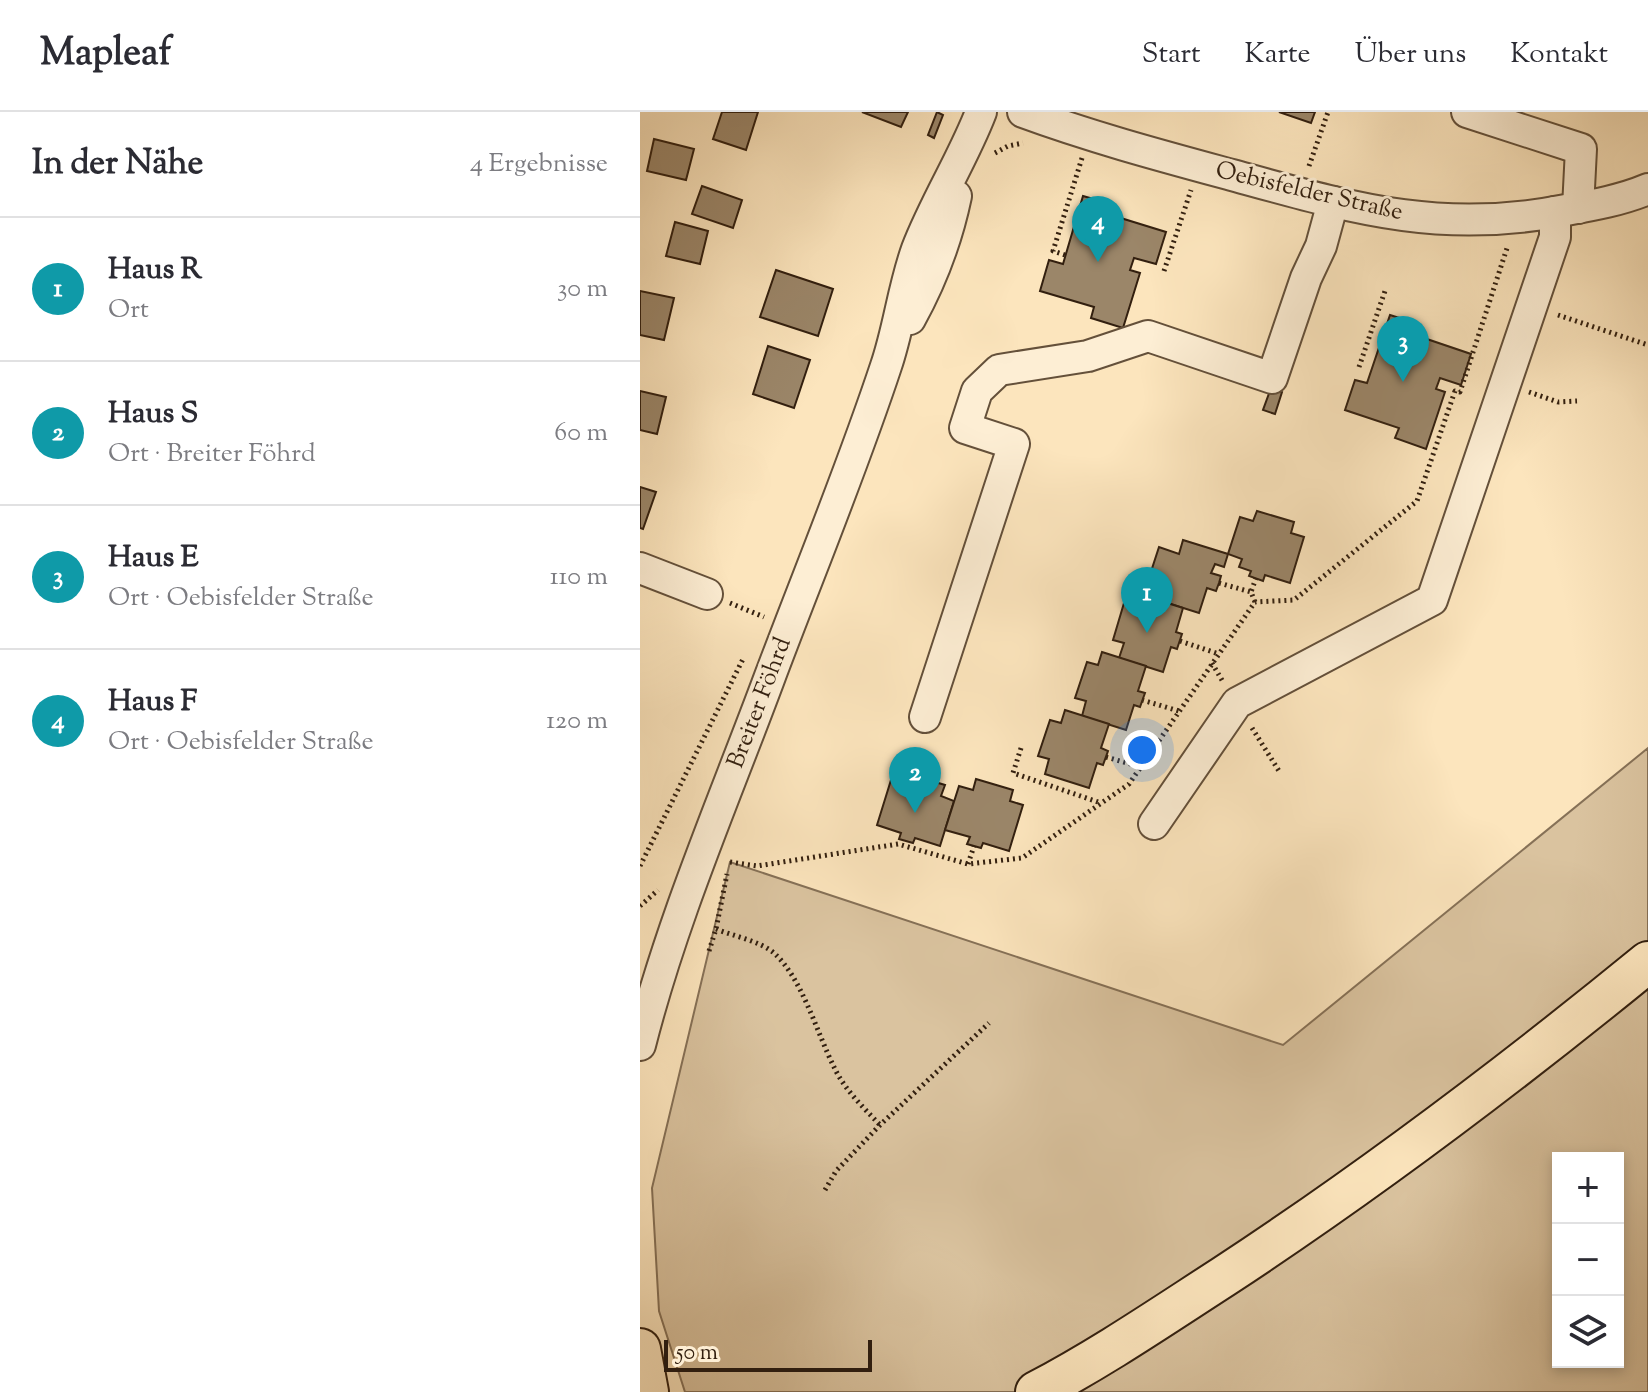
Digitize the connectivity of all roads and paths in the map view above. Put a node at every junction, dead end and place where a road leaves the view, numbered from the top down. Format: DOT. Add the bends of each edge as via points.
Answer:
graph roads {
  1 [pos="981,112"];
  2 [pos="1023,112"];
  3 [pos="1328,112"];
  4 [pos="1467,112"];
  5 [pos="1028,144"];
  6 [pos="978,157"];
  7 [pos="1094,161"];
  8 [pos="1307,171"];
  9 [pos="1178,184"];
  10 [pos="1192,187"];
  11 [pos="1205,189"];
  12 [pos="1648,189"];
  13 [pos="1333,202"];
  14 [pos="1563,219"];
  15 [pos="1509,242"];
  16 [pos="1496,243"];
  17 [pos="1065,255"];
  18 [pos="1164,271"];
  19 [pos="1386,288"];
  20 [pos="1531,306"];
  21 [pos="1648,345"];
  22 [pos="1359,367"];
  23 [pos="1577,401"];
  24 [pos="1558,402"];
  25 [pos="640,568"];
  26 [pos="1256,578"];
  27 [pos="1219,583"];
  28 [pos="1251,592"];
  29 [pos="707,594"];
  30 [pos="1255,602"];
  31 [pos="1180,641"];
  32 [pos="1219,654"];
  33 [pos="1142,700"];
  34 [pos="1179,711"];
  35 [pos="925,717"];
  36 [pos="1021,748"];
  37 [pos="1106,757"];
  38 [pos="1141,767"];
  39 [pos="1102,803"];
  40 [pos="1154,824"];
  41 [pos="974,846"];
  42 [pos="735,848"];
  43 [pos="730,862"];
  44 [pos="968,864"];
  45 [pos="716,929"];
  46 [pos="709,951"];
  47 [pos="1648,962"];
  48 [pos="647,991"];
  49 [pos="989,1023"];
  50 [pos="640,1045"];
  51 [pos="880,1125"];
  52 [pos="825,1190"];
  53 [pos="640,1349"];
  54 [pos="648,1392"];
  55 [pos="1036,1392"];
  1 -- 6 [label="street, Breiter Föhrd"];
  2 -- 13 [label="street, Oebisfelder Straße"];
  3 -- 8 [label="path"];
  4 -- 14 [label="street" via="1581,149"];
  5 -- 6 [label="path"];
  6 -- 48 [label="street, Breiter Föhrd" via="921,299 887,364"];
  7 -- 17 [label="path" via="1082,157 1053,251"];
  9 -- 10 [label="path"];
  10 -- 11 [label="path"];
  10 -- 18 [label="path"];
  12 -- 14 [label="street, Oebisfelder Straße"];
  13 -- 14 [label="street, Oebisfelder Straße" via="1462,222"];
  13 -- 35 [label="street" via="1272,378 1148,336 1088,356 999,370 977,391 965,428 1014,444"];
  14 -- 15 [label="path"];
  14 -- 20 [label="street"];
  15 -- 16 [label="path"];
  15 -- 30 [label="path" via="1460,392 1455,391 1417,501 1294,600"];
  19 -- 22 [label="path"];
  20 -- 21 [label="path"];
  20 -- 40 [label="street" via="1432,600 1237,703"];
  23 -- 24 [label="path"];
  25 -- 29 [label="street"];
  26 -- 28 [label="path"];
  27 -- 28 [label="path"];
  28 -- 30 [label="path"];
  30 -- 32 [label="path"];
  31 -- 32 [label="path"];
  32 -- 34 [label="path"];
  33 -- 34 [label="path"];
  34 -- 38 [label="path"];
  36 -- 39 [label="path" via="1013,773"];
  37 -- 38 [label="path"];
  38 -- 39 [label="path" via="1129,784"];
  39 -- 44 [label="path" via="1022,858"];
  41 -- 44 [label="path"];
  42 -- 43 [label="path"];
  43 -- 44 [label="path" via="757,866 905,843"];
  43 -- 45 [label="path"];
  45 -- 46 [label="path"];
  45 -- 51 [label="path" via="772,951 786,967 835,1070"];
  47 -- 55 [label="main road" via="1449,1121 1276,1242 1088,1365"];
  48 -- 50 [label="street, Breiter Föhrd"];
  49 -- 51 [label="path"];
  51 -- 52 [label="path"];
  53 -- 54 [label="main road"];
}
